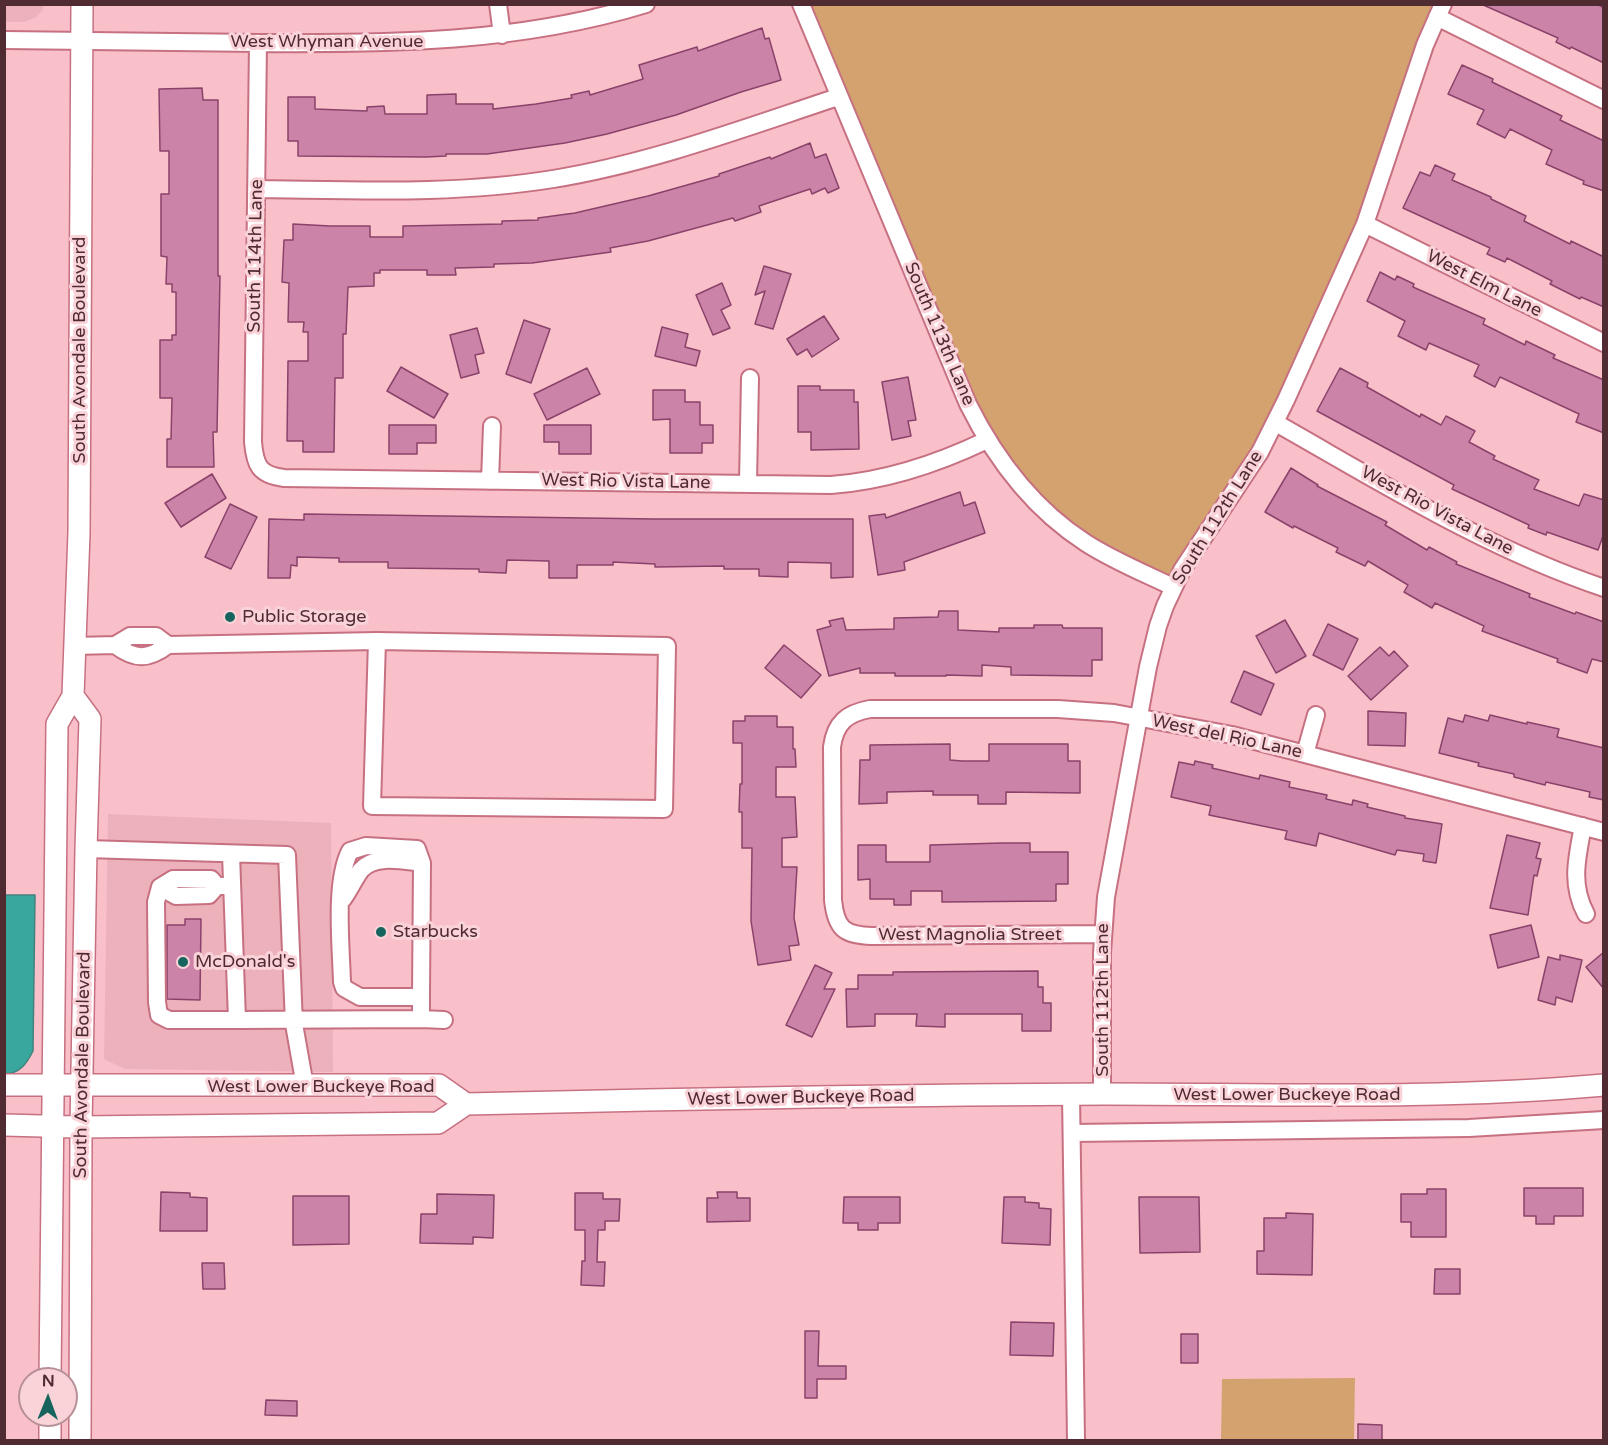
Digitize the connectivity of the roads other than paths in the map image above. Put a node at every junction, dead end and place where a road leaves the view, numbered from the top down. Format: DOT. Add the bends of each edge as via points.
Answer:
graph roads {
  1 [pos="82,4"];
  2 [pos="498,4"];
  3 [pos="646,4"];
  4 [pos="801,4"];
  5 [pos="1440,11"];
  6 [pos="502,35"];
  7 [pos="4,40"];
  8 [pos="82,41"];
  9 [pos="258,43"];
  10 [pos="838,97"];
  11 [pos="1604,100"];
  12 [pos="257,189"];
  13 [pos="1365,224"];
  14 [pos="1604,344"];
  15 [pos="750,378"];
  16 [pos="1276,423"];
  17 [pos="492,426"];
  18 [pos="987,440"];
  19 [pos="260,469"];
  20 [pos="490,481"];
  21 [pos="748,483"];
  22 [pos="1173,587"];
  23 [pos="1604,588"];
  24 [pos="377,641"];
  25 [pos="75,646"];
  26 [pos="73,696"];
  27 [pos="1316,715"];
  28 [pos="1139,718"];
  29 [pos="1305,754"];
  30 [pos="1583,826"];
  31 [pos="1604,831"];
  32 [pos="86,849"];
  33 [pos="231,854"];
  34 [pos="224,886"];
  35 [pos="1586,914"];
  36 [pos="840,927"];
  37 [pos="1102,934"];
  38 [pos="422,997"];
  39 [pos="421,1019"];
  40 [pos="237,1020"];
  41 [pos="294,1020"];
  42 [pos="444,1020"];
  43 [pos="1604,1084"];
  44 [pos="4,1086"];
  45 [pos="82,1086"];
  46 [pos="305,1086"];
  47 [pos="54,1087"];
  48 [pos="1102,1094"];
  49 [pos="1071,1095"];
  50 [pos="466,1104"];
  51 [pos="1604,1120"];
  52 [pos="4,1125"];
  53 [pos="53,1126"];
  54 [pos="81,1126"];
  55 [pos="1072,1133"];
  56 [pos="50,1367"];
  57 [pos="81,1440"];
  58 [pos="1076,1440"];
  1 -- 8 [label="main road, South Avondale Boulevard"];
  2 -- 6 [label="street"];
  3 -- 6 [label="street, West Whyman Avenue"];
  4 -- 10 [label="street, South 113th Lane"];
  5 -- 11 [label="street"];
  5 -- 13 [label="street, South 112th Lane"];
  6 -- 9 [label="street, West Whyman Avenue" via="394,43"];
  7 -- 8 [label="street, West Whyman Avenue"];
  8 -- 9 [label="street, West Whyman Avenue"];
  8 -- 25 [label="main road, South Avondale Boulevard"];
  9 -- 12 [label="street, South 114th Lane"];
  10 -- 12 [label="street" via="657,157 551,180 447,190"];
  10 -- 18 [label="street, South 113th Lane" via="968,404"];
  12 -- 19 [label="street, South 114th Lane" via="253,442"];
  13 -- 14 [label="street, West Elm Lane"];
  13 -- 16 [label="street, South 112th Lane"];
  15 -- 21 [label="street"];
  16 -- 22 [label="street, South 112th Lane"];
  16 -- 23 [label="street, West Rio Vista Lane" via="1466,529"];
  17 -- 20 [label="street"];
  18 -- 21 [label="street, West Rio Vista Lane" via="930,465 869,481"];
  18 -- 22 [label="street, South 113th Lane" via="1021,486 1060,525 1097,549"];
  19 -- 20 [label="street, West Rio Vista Lane" via="284,478"];
  20 -- 21 [label="street, West Rio Vista Lane"];
  22 -- 28 [label="street, South 112th Lane" via="1153,646"];
  24 -- 24 [label="street" via="372,806 664,809 667,646"];
  24 -- 25 [label="street" via="168,645 155,655 129,655 115,645"];
  25 -- 26 [label="main road, South Avondale Boulevard"];
  26 -- 32 [label="main road, South Avondale Boulevard" via="90,718"];
  26 -- 47 [label="main road, South Avondale Boulevard" via="57,724"];
  27 -- 29 [label="street"];
  28 -- 29 [label="street, West del Rio Lane" via="1232,735"];
  28 -- 36 [label="street, West del Rio Lane" via="1076,710 894,709 861,711 843,719 832,747 833,900"];
  28 -- 37 [label="street, South 112th Lane" via="1109,875"];
  29 -- 30 [label="street, West del Rio Lane"];
  30 -- 31 [label="street, West del Rio Lane"];
  30 -- 35 [label="street" via="1575,877"];
  32 -- 33 [label="street"];
  32 -- 45 [label="main road, South Avondale Boulevard"];
  33 -- 34 [label="street"];
  33 -- 41 [label="street" via="287,855"];
  34 -- 40 [label="street"];
  34 -- 40 [label="street" via="211,879 173,879 160,887 156,902 157,1002 159,1015 169,1020"];
  36 -- 37 [label="street, West Magnolia Street" via="849,933 872,936"];
  37 -- 48 [label="street, South 112th Lane"];
  38 -- 38 [label="street" via="422,863 417,849 366,846 350,851 341,903 344,988 360,997"];
  38 -- 39 [label="street"];
  39 -- 41 [label="street"];
  39 -- 42 [label="street"];
  40 -- 41 [label="street"];
  41 -- 46 [label="street"];
  43 -- 48 [label="main road, West Lower Buckeye Road" via="1435,1095"];
  44 -- 47 [label="main road, West Lower Buckeye Road"];
  45 -- 46 [label="main road, West Lower Buckeye Road"];
  45 -- 47 [label="main road, West Lower Buckeye Road"];
  45 -- 54 [label="main road, South Avondale Boulevard"];
  46 -- 50 [label="main road, West Lower Buckeye Road" via="439,1085"];
  47 -- 53 [label="main road, South Avondale Boulevard"];
  48 -- 49 [label="main road, West Lower Buckeye Road"];
  49 -- 50 [label="main road, West Lower Buckeye Road"];
  49 -- 55 [label="street"];
  50 -- 54 [label="main road" via="438,1123"];
  51 -- 55 [label="street" via="1469,1128"];
  52 -- 53 [label="main road"];
  53 -- 54 [label="main road"];
  53 -- 56 [label="main road, South Avondale Boulevard"];
  54 -- 57 [label="main road, South Avondale Boulevard"];
  55 -- 58 [label="street"];
}
